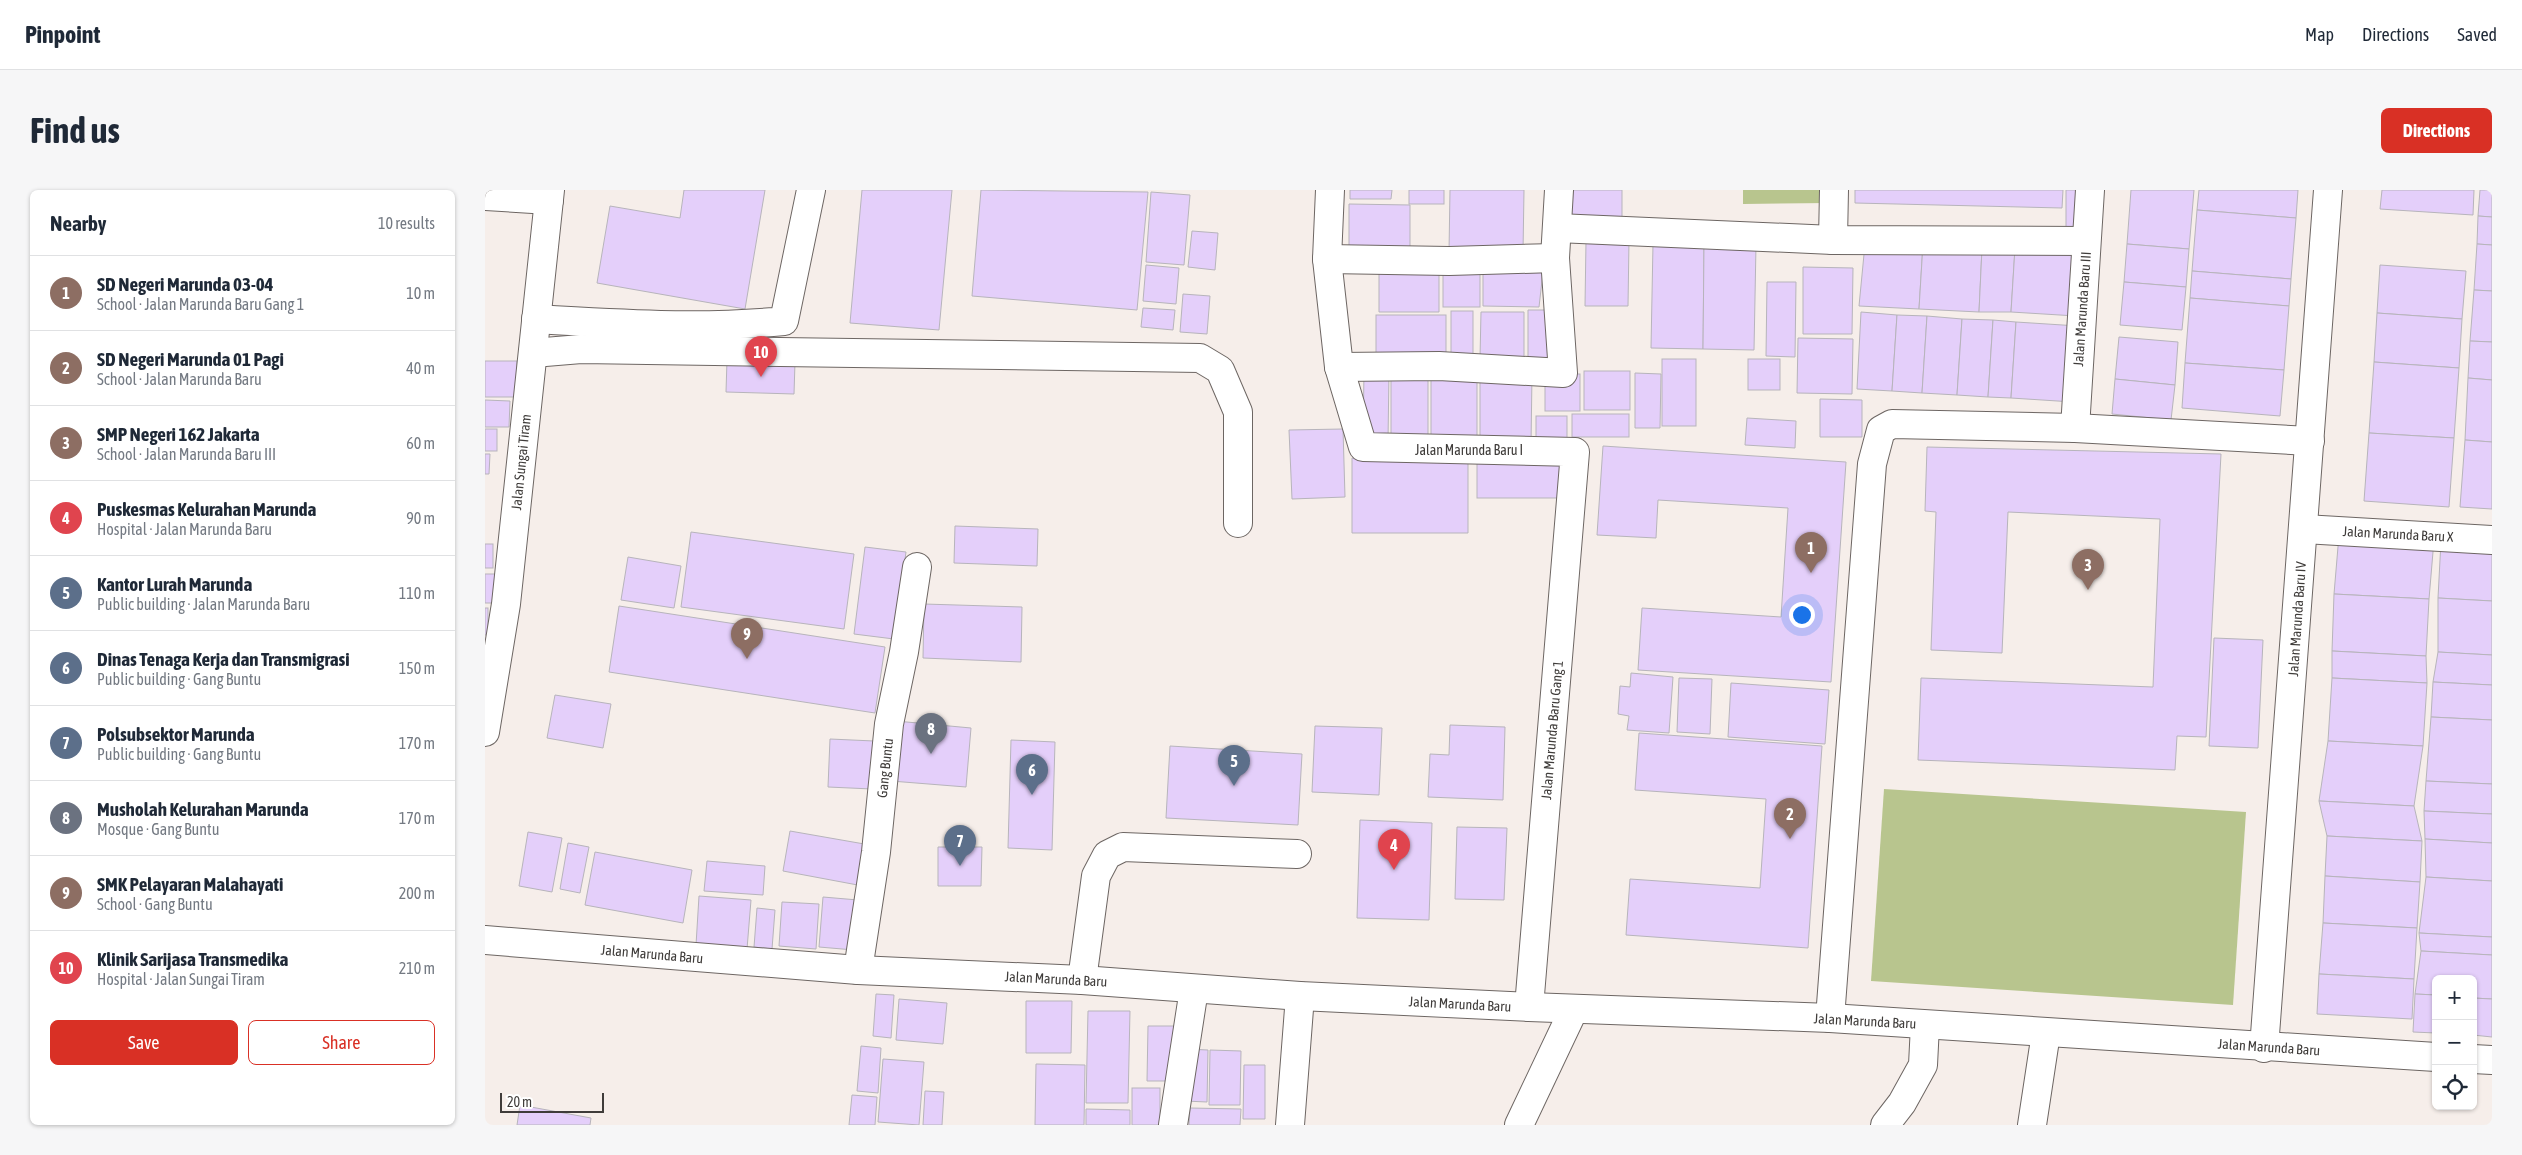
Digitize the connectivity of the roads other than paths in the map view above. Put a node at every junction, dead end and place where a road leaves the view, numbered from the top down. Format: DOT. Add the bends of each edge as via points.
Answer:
graph roads {
  1 [pos="811,190"];
  2 [pos="1330,190"];
  3 [pos="1559,190"];
  4 [pos="1834,190"];
  5 [pos="2090,190"];
  6 [pos="2328,190"];
  7 [pos="550,195"];
  8 [pos="485,196"];
  9 [pos="1557,228"];
  10 [pos="1833,240"];
  11 [pos="2086,242"];
  12 [pos="1555,258"];
  13 [pos="1327,259"];
  14 [pos="536,319"];
  15 [pos="533,352"];
  16 [pos="1339,367"];
  17 [pos="2075,428"];
  18 [pos="2310,441"];
  19 [pos="1575,452"];
  20 [pos="1238,523"];
  21 [pos="2304,529"];
  22 [pos="2492,540"];
  23 [pos="917,567"];
  24 [pos="485,732"];
  25 [pos="1297,854"];
  26 [pos="485,940"];
  27 [pos="858,970"];
  28 [pos="1083,980"];
  29 [pos="1194,989"];
  30 [pos="1300,996"];
  31 [pos="1529,1008"];
  32 [pos="1574,1009"];
  33 [pos="1830,1018"];
  34 [pos="1925,1025"];
  35 [pos="2046,1033"];
  36 [pos="2264,1048"];
  37 [pos="2432,1057"];
  38 [pos="2477,1059"];
  39 [pos="2492,1060"];
  40 [pos="1173,1125"];
  41 [pos="1290,1125"];
  42 [pos="1519,1125"];
  43 [pos="1885,1125"];
  44 [pos="2031,1125"];
  1 -- 14 [label="street" via="784,321 635,324"];
  2 -- 13 [label="street"];
  3 -- 9 [label="street"];
  4 -- 10 [label="street"];
  5 -- 11 [label="street, Jalan Marunda Baru III"];
  6 -- 18 [label="street, Jalan Marunda Baru IV"];
  7 -- 8 [label="street"];
  7 -- 14 [label="street, Jalan Sungai Tiram"];
  9 -- 10 [label="street"];
  9 -- 12 [label="street"];
  10 -- 11 [label="street"];
  11 -- 17 [label="street, Jalan Marunda Baru III"];
  12 -- 13 [label="street" via="1449,261"];
  12 -- 16 [label="street" via="1563,373 1439,366"];
  13 -- 16 [label="street"];
  14 -- 15 [label="street, Jalan Sungai Tiram"];
  15 -- 20 [label="street" via="581,349 1200,358 1220,370 1238,412"];
  15 -- 24 [label="street, Jalan Sungai Tiram" via="506,604"];
  16 -- 19 [label="street, Jalan Marunda Baru I" via="1363,447"];
  17 -- 18 [label="street"];
  17 -- 33 [label="street" via="1892,424 1881,430 1871,464"];
  18 -- 21 [label="street, Jalan Marunda Baru IV"];
  19 -- 31 [label="street, Jalan Marunda Baru Gang 1"];
  21 -- 22 [label="street, Jalan Marunda Baru X"];
  21 -- 36 [label="street, Jalan Marunda Baru IV"];
  23 -- 27 [label="street, Gang Buntu" via="889,724 876,852"];
  25 -- 28 [label="street" via="1123,847 1107,855 1096,876"];
  26 -- 27 [label="street, Jalan Marunda Baru"];
  27 -- 28 [label="street, Jalan Marunda Baru"];
  28 -- 29 [label="street, Jalan Marunda Baru"];
  29 -- 30 [label="street, Jalan Marunda Baru"];
  29 -- 40 [label="street"];
  30 -- 31 [label="street, Jalan Marunda Baru"];
  30 -- 41 [label="street"];
  31 -- 32 [label="street, Jalan Marunda Baru"];
  32 -- 33 [label="street, Jalan Marunda Baru"];
  32 -- 42 [label="street"];
  33 -- 34 [label="street, Jalan Marunda Baru"];
  34 -- 35 [label="street, Jalan Marunda Baru"];
  34 -- 43 [label="street" via="1923,1065"];
  35 -- 36 [label="street, Jalan Marunda Baru" via="2159,1038"];
  35 -- 44 [label="street"];
  36 -- 37 [label="street, Jalan Marunda Baru"];
  38 -- 39 [label="street"];
}
